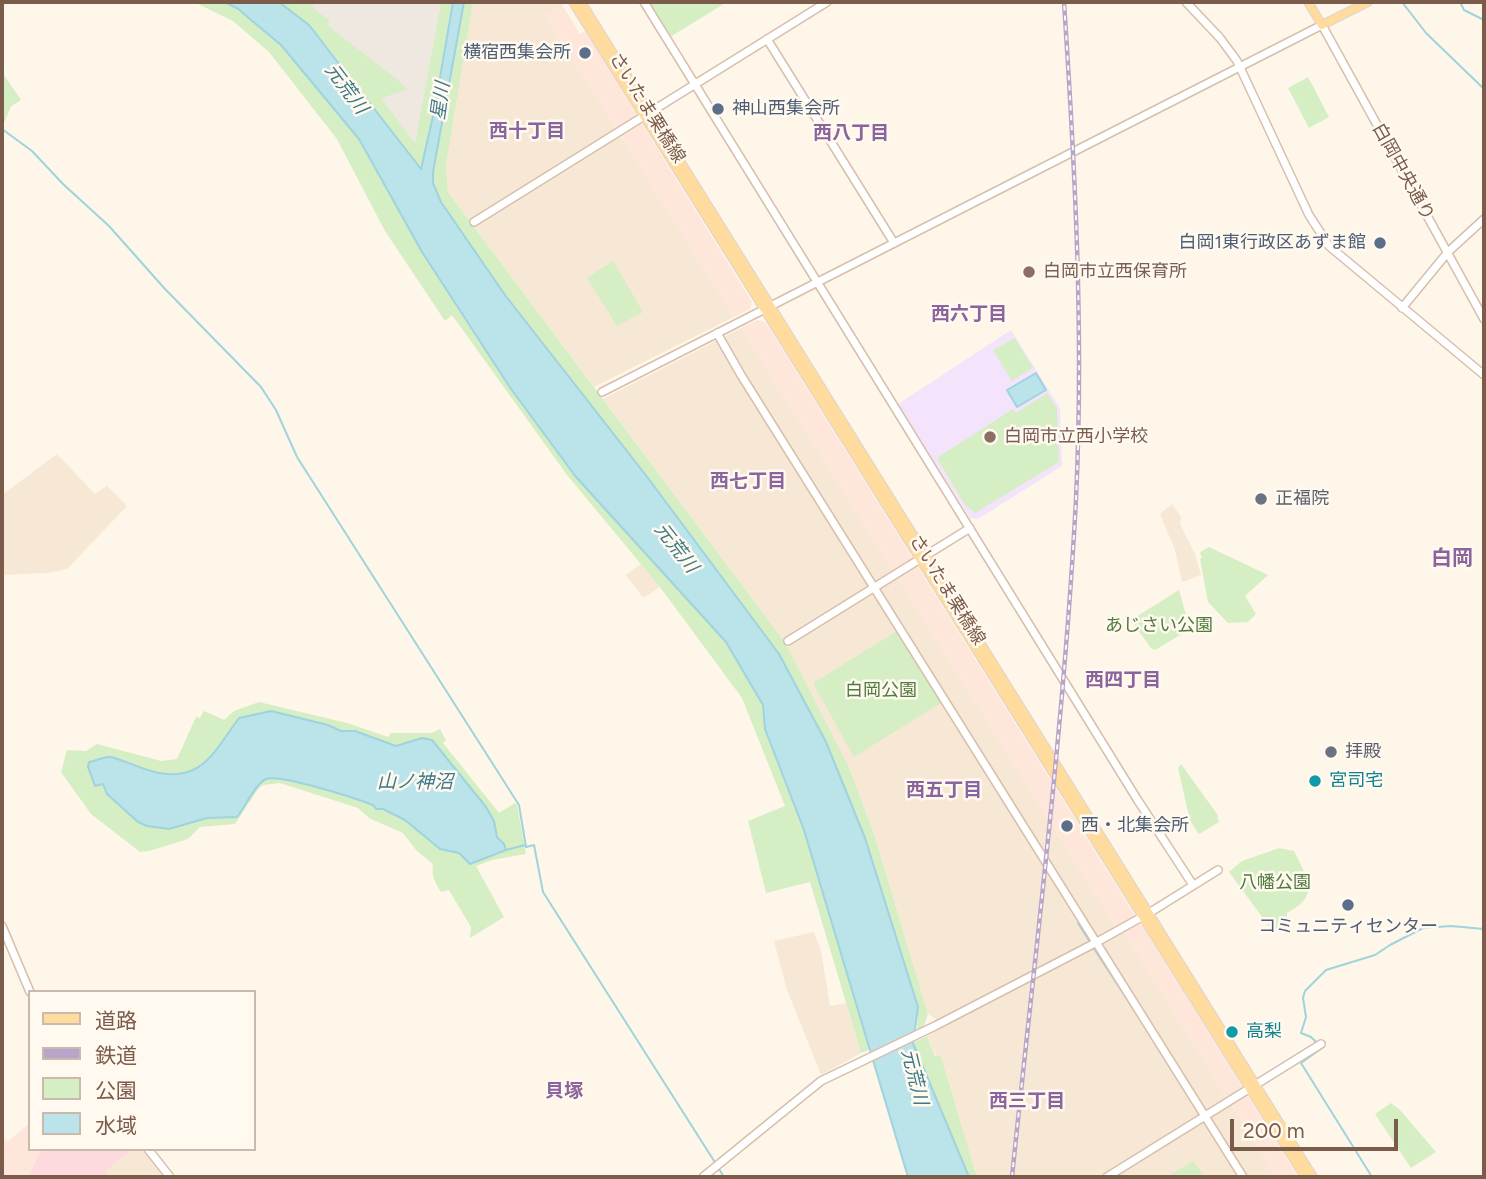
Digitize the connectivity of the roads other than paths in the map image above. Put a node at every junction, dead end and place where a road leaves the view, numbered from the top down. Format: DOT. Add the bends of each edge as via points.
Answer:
graph roads {
  1 [pos="573,2"];
  2 [pos="581,2"];
  3 [pos="644,2"];
  4 [pos="827,2"];
  5 [pos="1186,2"];
  6 [pos="1308,2"];
  7 [pos="1368,2"];
  8 [pos="1322,25"];
  9 [pos="767,39"];
  10 [pos="1240,67"];
  11 [pos="694,84"];
  12 [pos="646,114"];
  13 [pos="1484,219"];
  14 [pos="474,222"];
  15 [pos="894,243"];
  16 [pos="1448,253"];
  17 [pos="818,282"];
  18 [pos="767,307"];
  19 [pos="1402,308"];
  20 [pos="1484,318"];
  21 [pos="718,333"];
  22 [pos="1484,376"];
  23 [pos="601,392"];
  24 [pos="970,528"];
  25 [pos="922,557"];
  26 [pos="875,587"];
  27 [pos="788,641"];
  28 [pos="1218,870"];
  29 [pos="1194,885"];
  30 [pos="1146,915"];
  31 [pos="2,926"];
  32 [pos="1097,942"];
  33 [pos="29,990"];
  34 [pos="1320,1045"];
  35 [pos="1253,1087"];
  36 [pos="1205,1116"];
  37 [pos="150,1151"];
  38 [pos="714,1173"];
  39 [pos="170,1177"];
  40 [pos="702,1177"];
  41 [pos="1108,1177"];
  42 [pos="1243,1177"];
  43 [pos="1305,1177"];
  44 [pos="1313,1177"];
  1 -- 12 [label="main road, さいたま栗橋線"];
  2 -- 12 [label="main road, さいたま栗橋線"];
  3 -- 11 [label="street"];
  4 -- 9 [label="street"];
  5 -- 10 [label="street"];
  6 -- 8 [label="main road"];
  7 -- 8 [label="main road"];
  8 -- 10 [label="street"];
  8 -- 16 [label="street, 白岡中央通り"];
  9 -- 11 [label="street"];
  9 -- 15 [label="street"];
  10 -- 15 [label="street"];
  10 -- 19 [label="street" via="1318,231 1335,252"];
  11 -- 12 [label="street"];
  11 -- 17 [label="street"];
  12 -- 14 [label="street"];
  12 -- 18 [label="main road, さいたま栗橋線"];
  13 -- 16 [label="street"];
  15 -- 17 [label="street"];
  16 -- 19 [label="street"];
  16 -- 20 [label="street, 白岡中央通り"];
  17 -- 18 [label="street"];
  17 -- 24 [label="street"];
  18 -- 21 [label="street"];
  18 -- 25 [label="main road, さいたま栗橋線"];
  19 -- 22 [label="street"];
  21 -- 23 [label="street"];
  21 -- 26 [label="street"];
  24 -- 25 [label="street"];
  24 -- 29 [label="street"];
  25 -- 26 [label="street"];
  25 -- 30 [label="main road, さいたま栗橋線"];
  26 -- 27 [label="street"];
  26 -- 32 [label="street"];
  28 -- 29 [label="street"];
  29 -- 30 [label="street"];
  30 -- 32 [label="street"];
  30 -- 35 [label="main road, さいたま栗橋線"];
  31 -- 33 [label="street"];
  32 -- 36 [label="street"];
  32 -- 38 [label="street" via="821,1081"];
  34 -- 35 [label="street"];
  35 -- 36 [label="street"];
  35 -- 43 [label="main road, さいたま栗橋線"];
  35 -- 44 [label="main road, さいたま栗橋線"];
  36 -- 41 [label="street"];
  36 -- 42 [label="street"];
  37 -- 39 [label="street"];
  38 -- 40 [label="street"];
}
